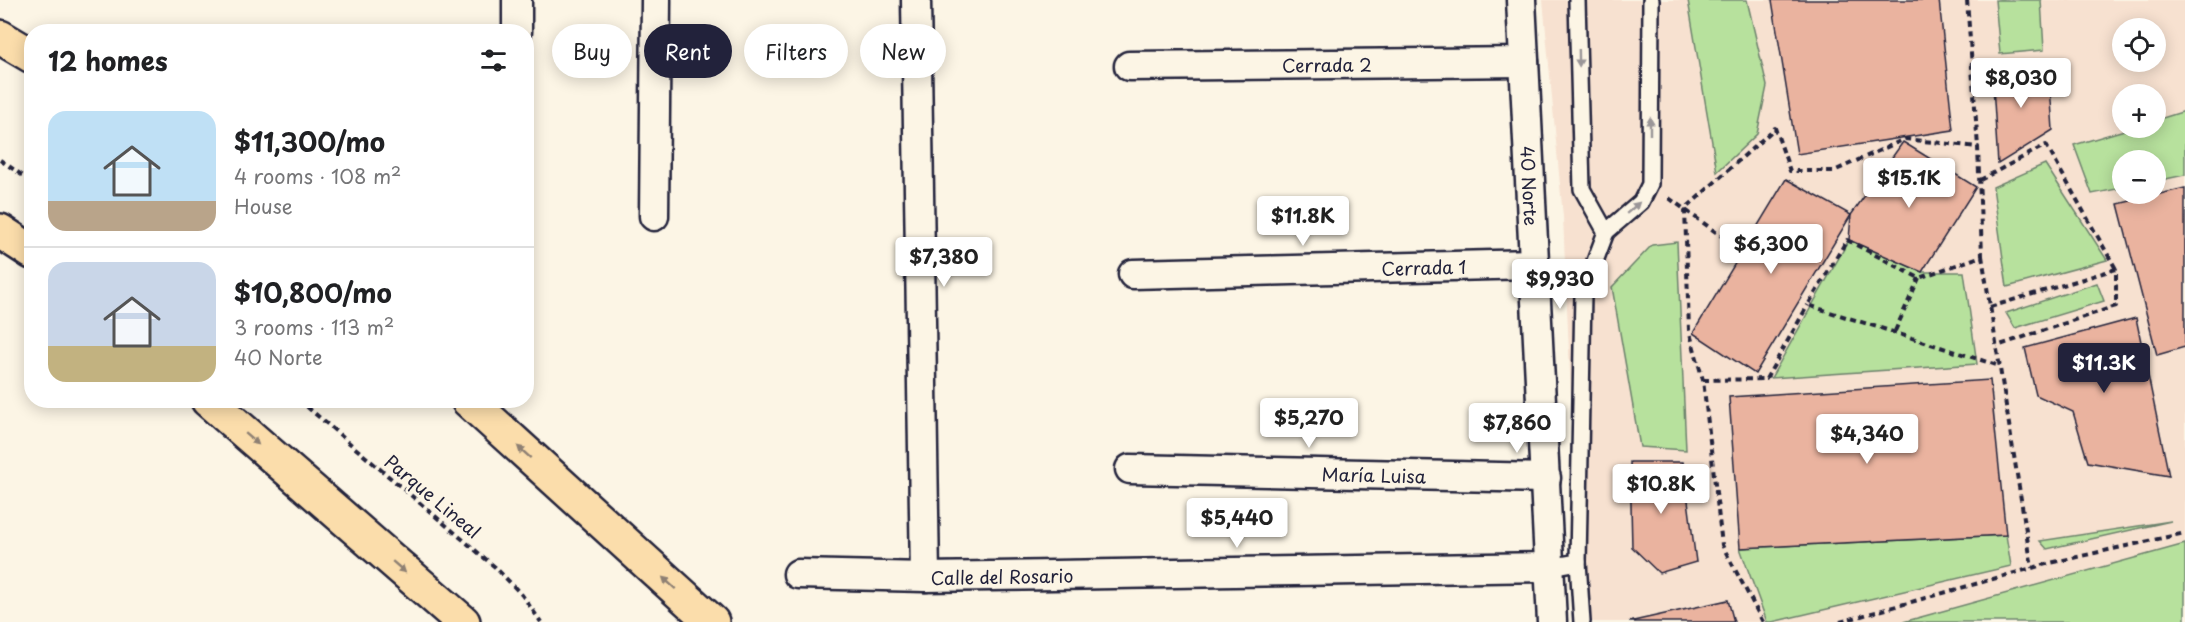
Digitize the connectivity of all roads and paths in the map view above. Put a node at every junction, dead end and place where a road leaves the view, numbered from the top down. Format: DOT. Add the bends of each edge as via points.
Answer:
graph roads {
  1 [pos="517,0"];
  2 [pos="656,0"];
  3 [pos="916,0"];
  4 [pos="1521,0"];
  5 [pos="1577,0"];
  6 [pos="1651,0"];
  7 [pos="1967,0"];
  8 [pos="517,24"];
  9 [pos="0,37"];
  10 [pos="24,51"];
  11 [pos="1524,62"];
  12 [pos="1129,66"];
  13 [pos="1978,147"];
  14 [pos="0,160"];
  15 [pos="24,176"];
  16 [pos="1980,180"];
  17 [pos="1650,184"];
  18 [pos="1685,209"];
  19 [pos="654,216"];
  20 [pos="0,231"];
  21 [pos="1606,232"];
  22 [pos="1724,238"];
  23 [pos="24,247"];
  24 [pos="1982,256"];
  25 [pos="1535,264"];
  26 [pos="2116,269"];
  27 [pos="1133,274"];
  28 [pos="1919,278"];
  29 [pos="1808,305"];
  30 [pos="1990,307"];
  31 [pos="1895,331"];
  32 [pos="1996,346"];
  33 [pos="2000,366"];
  34 [pos="1703,380"];
  35 [pos="217,408"];
  36 [pos="308,408"];
  37 [pos="477,408"];
  38 [pos="1130,469"];
  39 [pos="1546,478"];
  40 [pos="2185,533"];
  41 [pos="1578,562"];
  42 [pos="1550,567"];
  43 [pos="2032,568"];
  44 [pos="798,574"];
  45 [pos="925,577"];
  46 [pos="463,622"];
  47 [pos="541,622"];
  48 [pos="712,622"];
  49 [pos="1552,622"];
  50 [pos="1582,622"];
  51 [pos="1763,622"];
  52 [pos="1840,622"];
  1 -- 8 [label="street"];
  2 -- 19 [label="street"];
  3 -- 45 [label="street, Calle del Rosario"];
  4 -- 11 [label="street, 40 Norte"];
  5 -- 21 [label="lane, one-way" via="1582,189"];
  17 -- 6 [label="lane, one-way"];
  7 -- 13 [label="path"];
  9 -- 10 [label="highway"];
  11 -- 12 [label="street, Cerrada 2"];
  11 -- 25 [label="street, 40 Norte"];
  13 -- 16 [label="path"];
  13 -- 18 [label="path" via="1905,139 1834,171 1790,171 1775,128"];
  14 -- 15 [label="path"];
  16 -- 24 [label="path"];
  16 -- 26 [label="path" via="2046,146"];
  17 -- 18 [label="path"];
  21 -- 17 [label="lane, one-way" via="1641,202"];
  18 -- 22 [label="path"];
  18 -- 34 [label="path" via="1689,330"];
  20 -- 23 [label="highway"];
  21 -- 41 [label="lane" via="1583,293"];
  24 -- 28 [label="path"];
  24 -- 30 [label="path"];
  25 -- 27 [label="street, Cerrada 1"];
  25 -- 39 [label="street, 40 Norte"];
  26 -- 30 [label="path"];
  26 -- 32 [label="path" via="2116,306"];
  28 -- 29 [label="path" via="1847,240"];
  28 -- 31 [label="path"];
  29 -- 31 [label="path"];
  29 -- 34 [label="path" via="1766,379"];
  30 -- 32 [label="path"];
  31 -- 33 [label="path"];
  32 -- 33 [label="path"];
  33 -- 43 [label="path"];
  34 -- 51 [label="path" via="1722,545"];
  35 -- 46 [label="highway, one-way"];
  36 -- 47 [label="path, Parque Lineal" via="495,567"];
  48 -- 37 [label="highway, one-way"];
  38 -- 39 [label="street, María Luisa"];
  39 -- 42 [label="street, 40 Norte"];
  40 -- 43 [label="path"];
  41 -- 42 [label="lane"];
  41 -- 50 [label="lane"];
  42 -- 45 [label="street, Calle del Rosario"];
  42 -- 49 [label="street, 40 Norte"];
  43 -- 52 [label="path"];
  44 -- 45 [label="street"];
}
